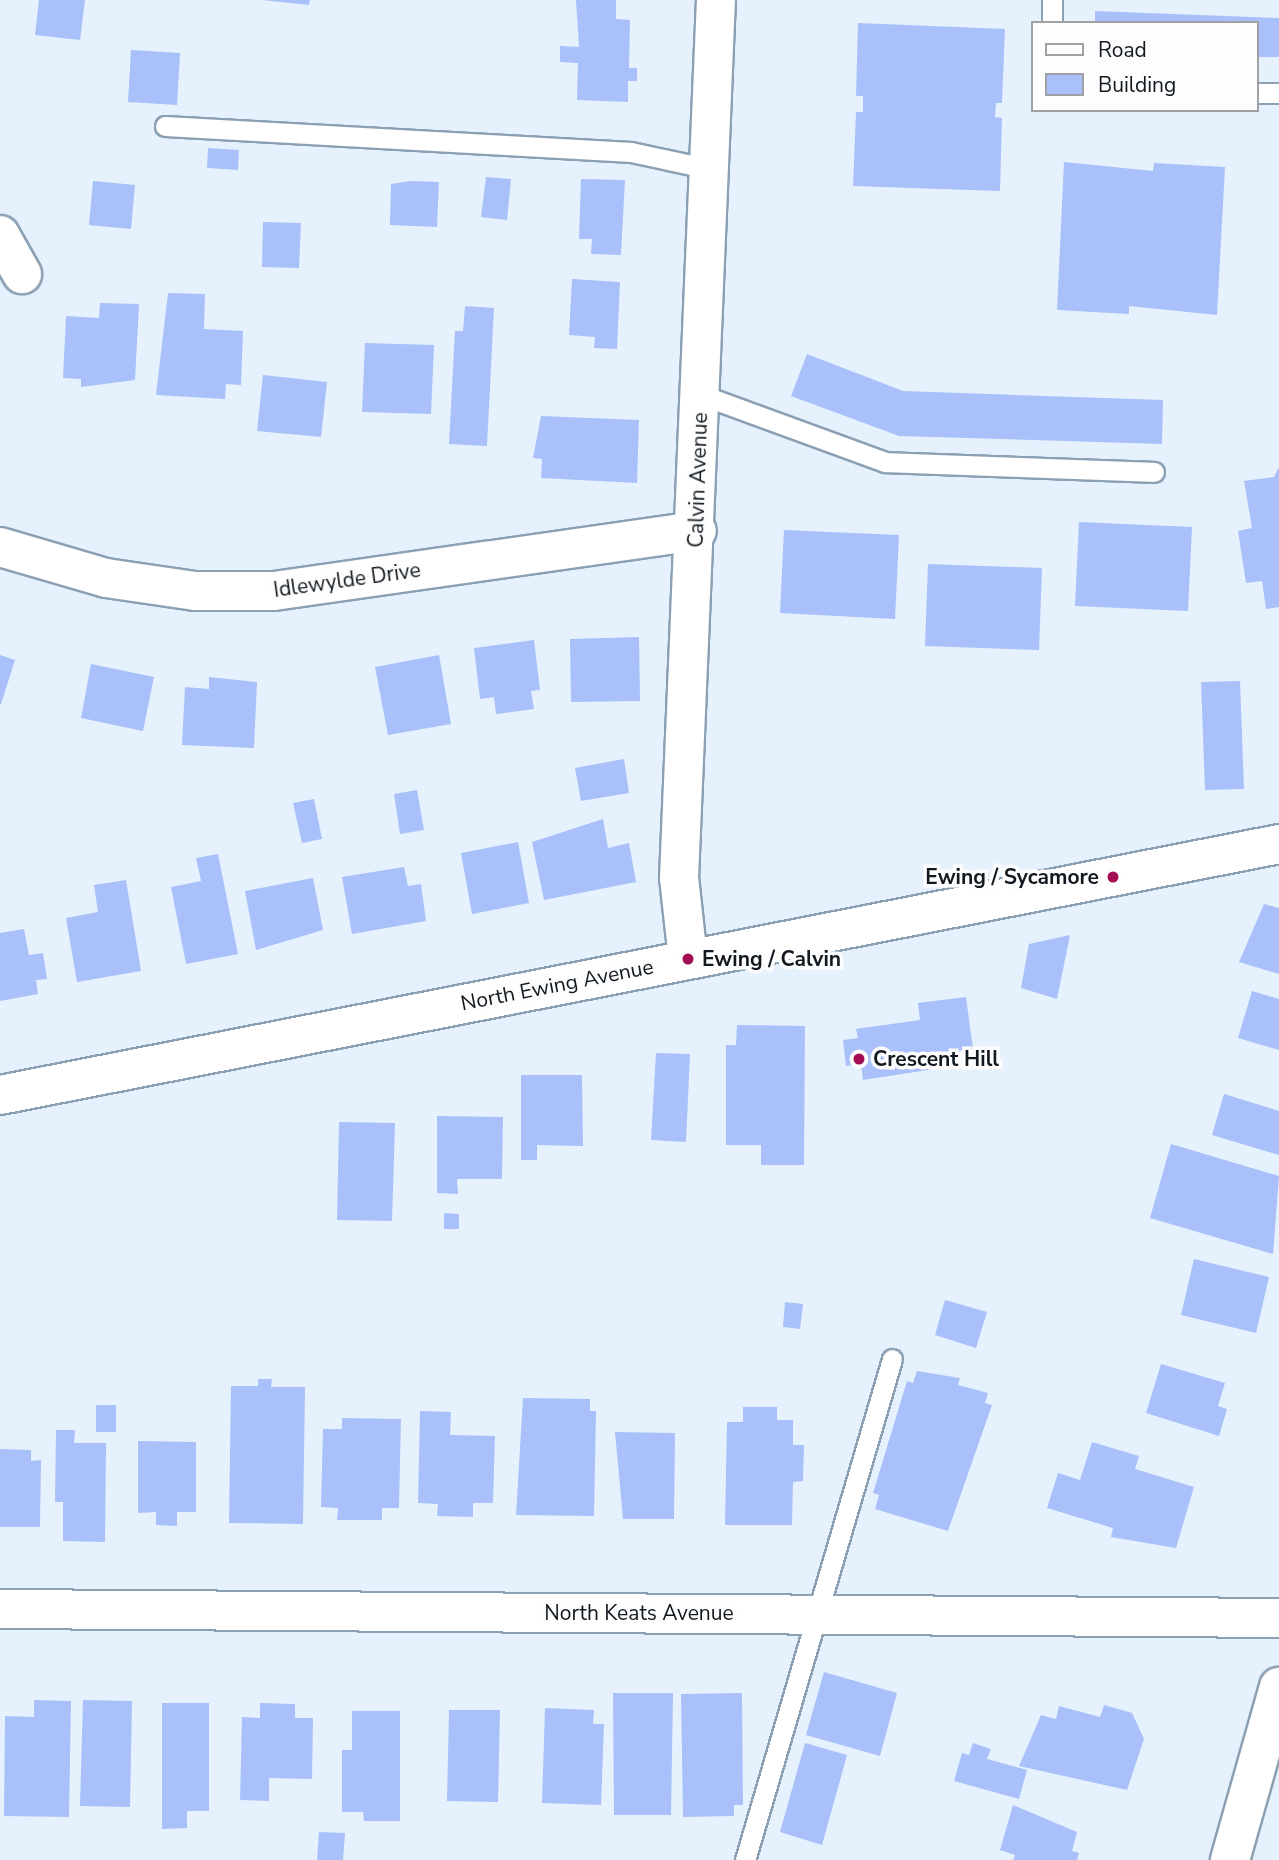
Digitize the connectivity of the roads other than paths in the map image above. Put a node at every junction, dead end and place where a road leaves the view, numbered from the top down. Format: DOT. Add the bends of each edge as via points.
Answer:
graph roads {
  1 [pos="716,0"];
  2 [pos="1052,0"];
  3 [pos="1052,21"];
  4 [pos="1258,93"];
  5 [pos="1279,93"];
  6 [pos="165,126"];
  7 [pos="710,169"];
  8 [pos="0,235"];
  9 [pos="22,274"];
  10 [pos="702,395"];
  11 [pos="1154,472"];
  12 [pos="696,531"];
  13 [pos="0,547"];
  14 [pos="1279,844"];
  15 [pos="688,959"];
  16 [pos="0,1095"];
  17 [pos="892,1359"];
  18 [pos="0,1609"];
  19 [pos="819,1615"];
  20 [pos="1279,1618"];
  21 [pos="1279,1687"];
  22 [pos="745,1860"];
  23 [pos="1230,1860"];
  1 -- 7 [label="street, Calvin Avenue"];
  2 -- 3 [label="lane"];
  4 -- 5 [label="lane"];
  6 -- 7 [label="lane" via="631,152"];
  7 -- 10 [label="street, Calvin Avenue"];
  8 -- 9 [label="street"];
  10 -- 11 [label="lane" via="885,462"];
  10 -- 12 [label="street, Calvin Avenue"];
  12 -- 13 [label="street, Idlewylde Drive" via="274,591 195,591 106,578"];
  12 -- 15 [label="street, Calvin Avenue" via="679,878"];
  14 -- 15 [label="street, North Ewing Avenue"];
  15 -- 16 [label="street, North Ewing Avenue"];
  17 -- 19 [label="lane"];
  18 -- 19 [label="street, North Keats Avenue"];
  19 -- 20 [label="street, North Keats Avenue"];
  19 -- 22 [label="lane"];
  21 -- 23 [label="street"];
}
